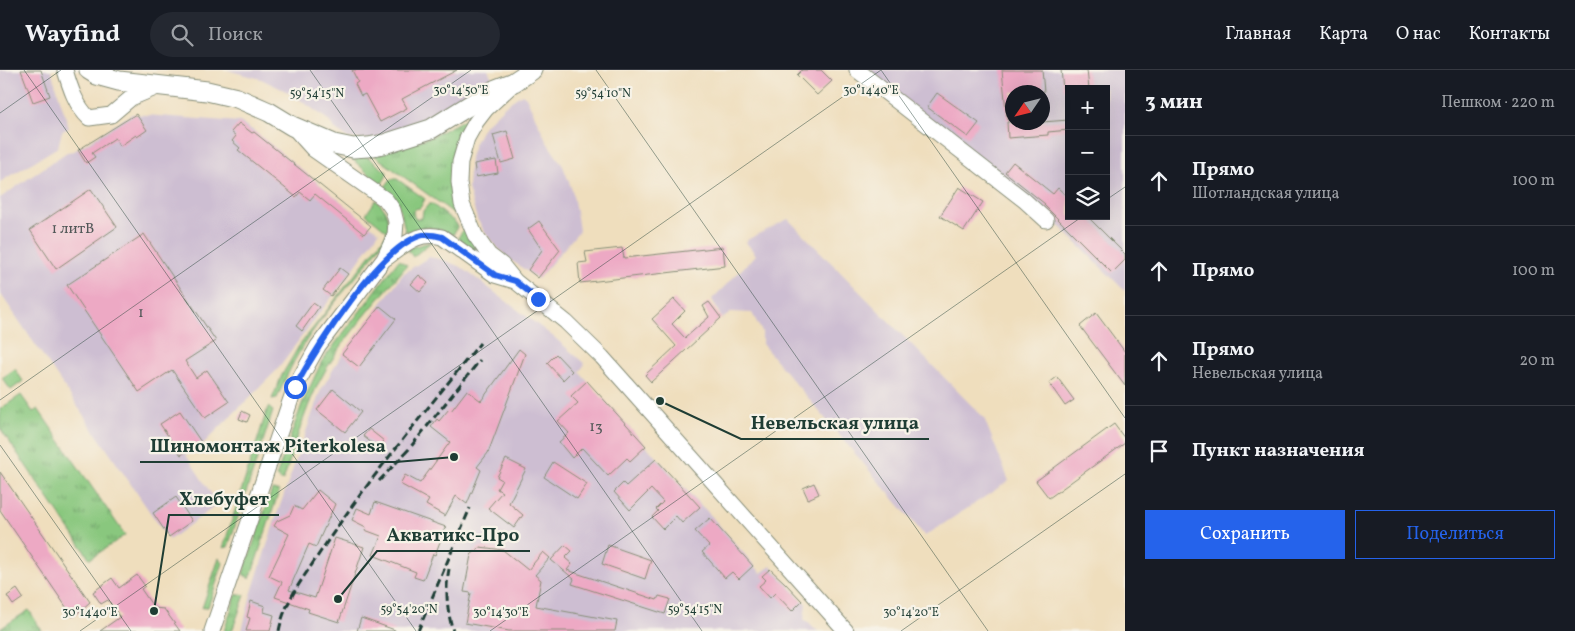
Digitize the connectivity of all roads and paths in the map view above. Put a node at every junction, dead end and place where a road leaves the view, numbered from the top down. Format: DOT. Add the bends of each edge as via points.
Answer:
graph roads {
  1 [pos="64,70"];
  2 [pos="89,70"];
  3 [pos="532,70"];
  4 [pos="857,70"];
  5 [pos="514,82"];
  6 [pos="160,86"];
  7 [pos="292,126"];
  8 [pos="1046,220"];
  9 [pos="384,259"];
  10 [pos="515,281"];
  11 [pos="212,631"];
  12 [pos="846,631"];
  1 -- 6 [label="street" via="79,106 89,118 111,115 131,98"];
  2 -- 6 [label="main road" via="118,81"];
  3 -- 5 [label="main road"];
  4 -- 8 [label="street"];
  5 -- 7 [label="main road" via="496,88 431,129 384,144 353,148 334,144"];
  5 -- 10 [label="street" via="486,109 467,138 460,162 459,182 462,204 475,236"];
  6 -- 7 [label="main road" via="237,98"];
  7 -- 9 [label="street" via="313,149 386,200 393,210 396,222 394,235"];
  9 -- 10 [label="street" via="407,242 431,234 442,237 495,275"];
  9 -- 11 [label="street" via="318,346 295,387"];
  10 -- 12 [label="street" via="566,322 602,357"];
}
